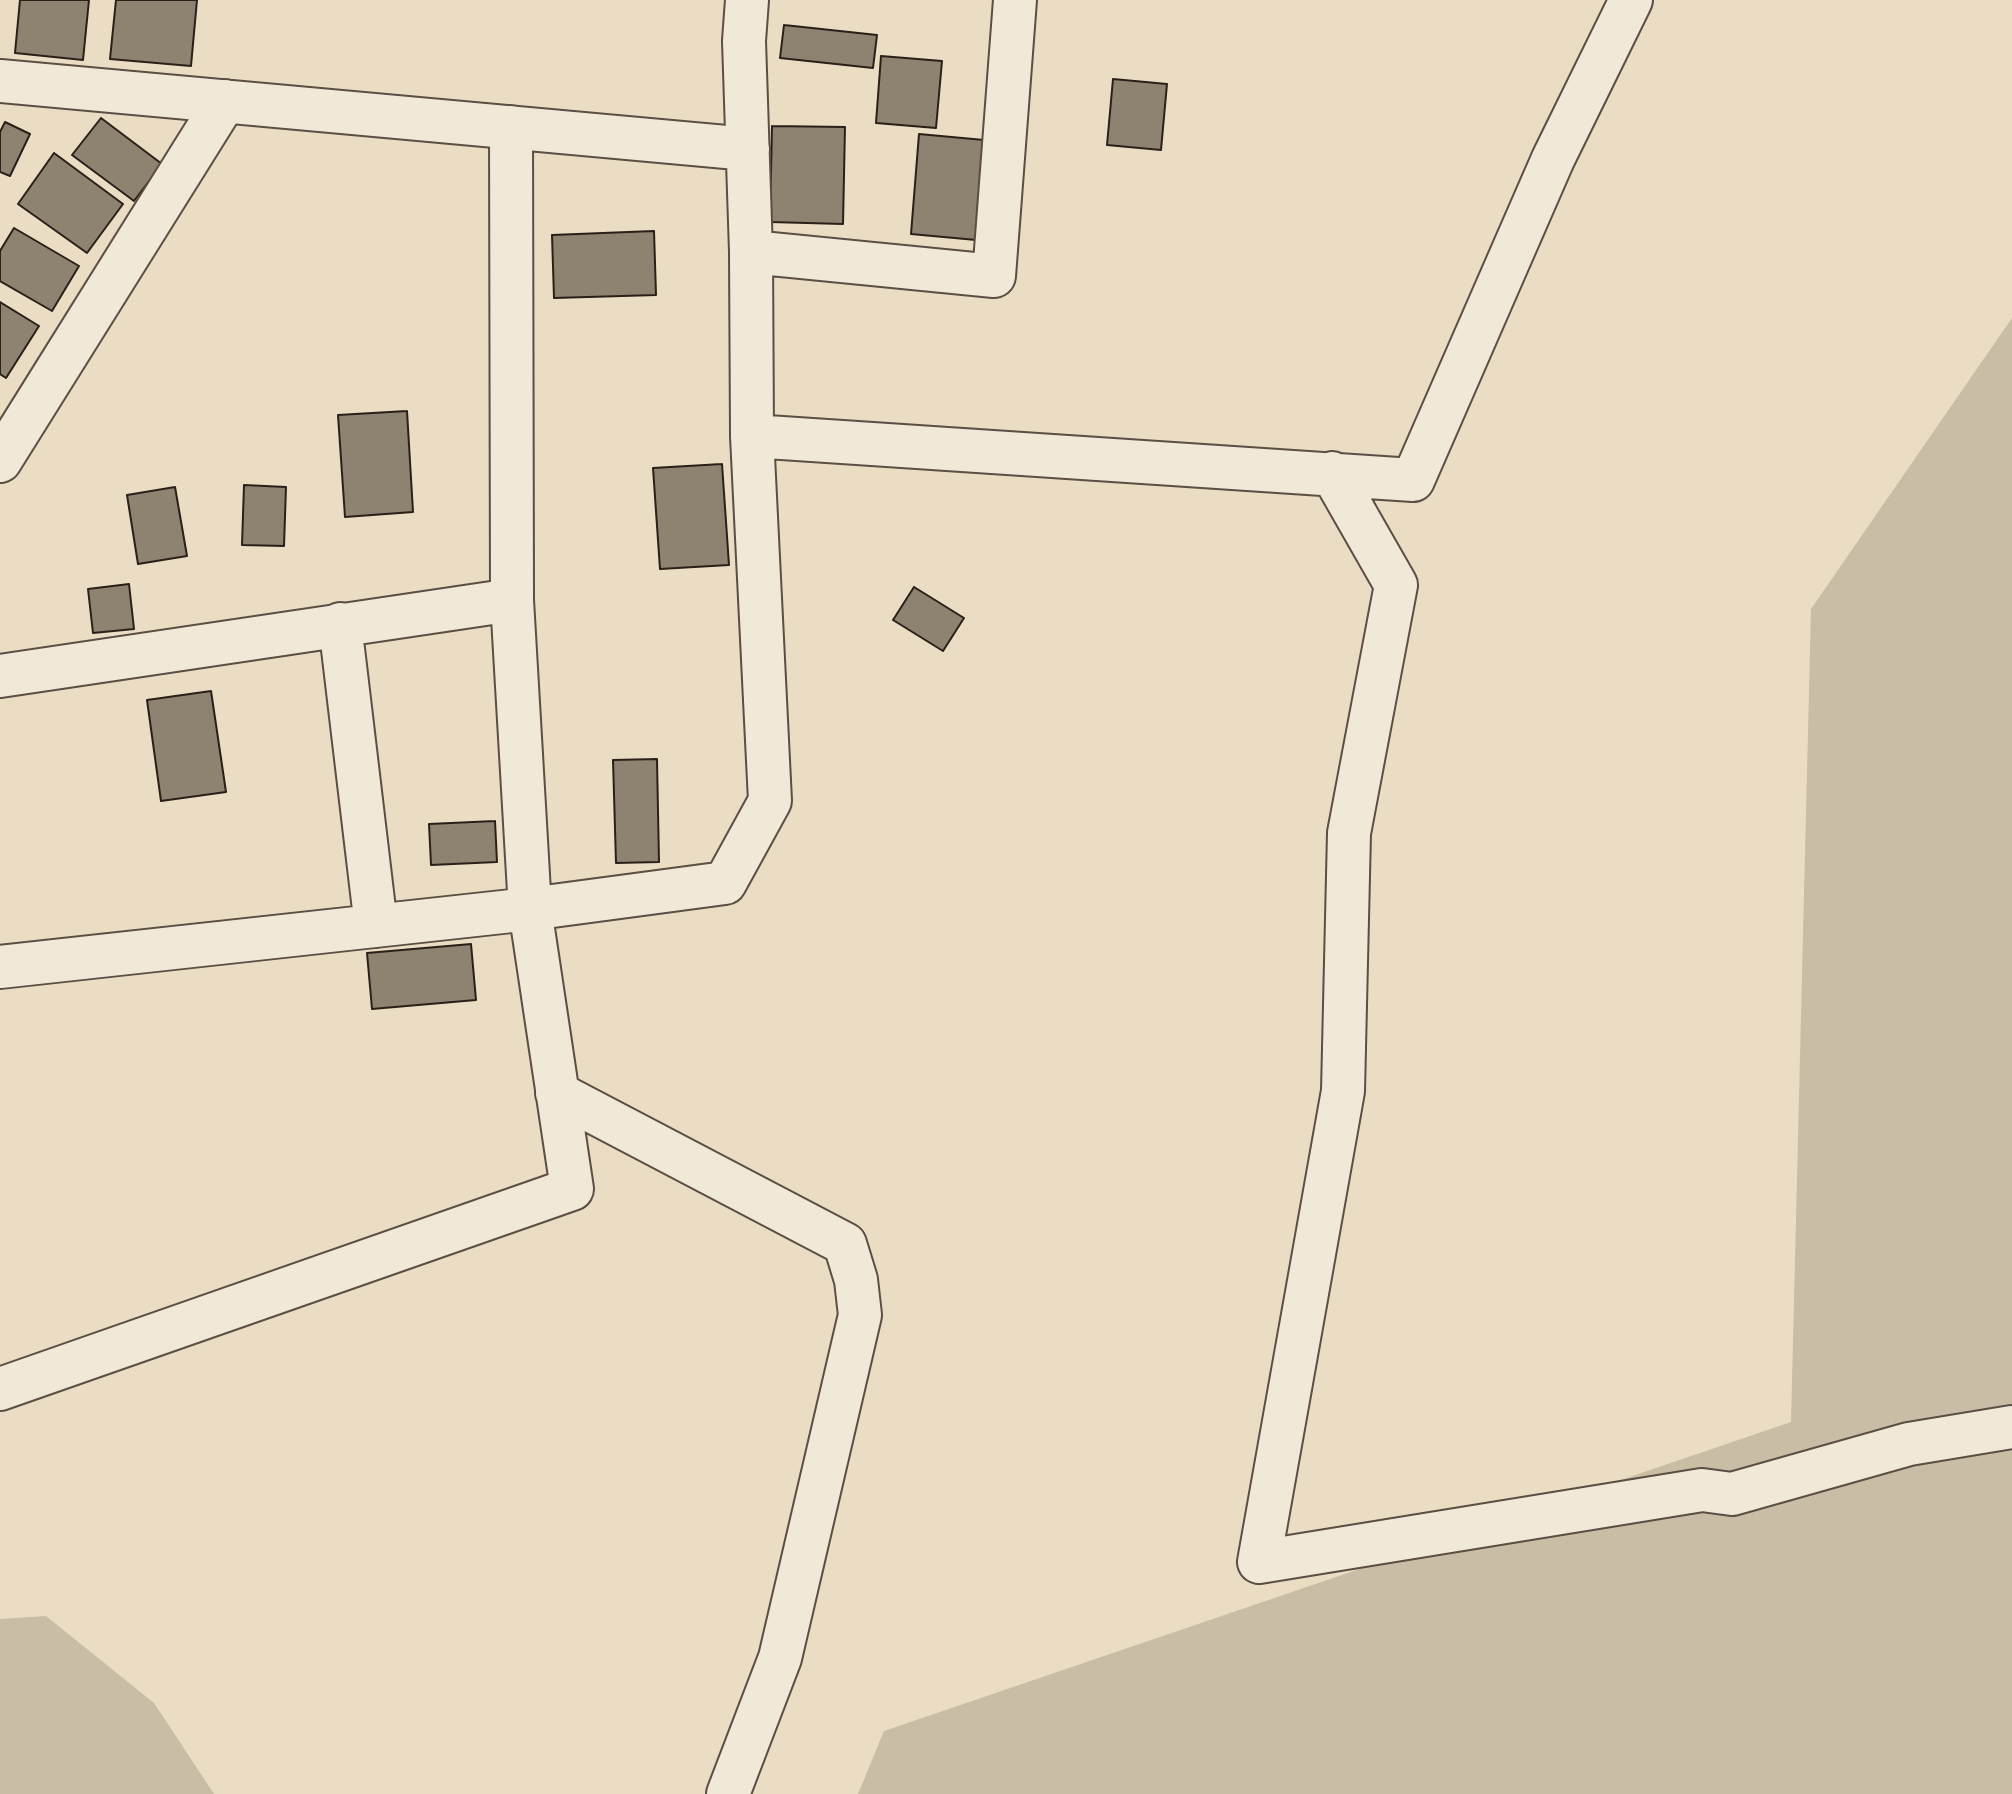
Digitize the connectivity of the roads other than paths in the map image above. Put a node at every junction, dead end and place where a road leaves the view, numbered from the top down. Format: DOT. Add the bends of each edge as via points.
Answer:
graph roads {
  1 [pos="747,0"];
  2 [pos="1015,0"];
  3 [pos="1631,0"];
  4 [pos="0,81"];
  5 [pos="225,101"];
  6 [pos="511,127"];
  7 [pos="748,149"];
  8 [pos="751,252"];
  9 [pos="752,436"];
  10 [pos="0,461"];
  11 [pos="1332,473"];
  12 [pos="512,600"];
  13 [pos="340,624"];
  14 [pos="0,676"];
  15 [pos="530,909"];
  16 [pos="376,926"];
  17 [pos="0,967"];
  18 [pos="557,1093"];
  19 [pos="0,1389"];
  20 [pos="2012,1427"];
  21 [pos="728,1794"];
  1 -- 7 [label="street"];
  2 -- 8 [label="street" via="994,276"];
  3 -- 11 [label="street" via="1553,159 1413,480"];
  4 -- 5 [label="street"];
  5 -- 6 [label="street"];
  5 -- 10 [label="street"];
  6 -- 7 [label="street"];
  6 -- 12 [label="street"];
  7 -- 8 [label="street"];
  8 -- 9 [label="street"];
  9 -- 11 [label="street"];
  9 -- 15 [label="street" via="770,801 725,883"];
  11 -- 20 [label="street" via="1396,585 1349,833 1343,1091 1259,1562 1702,1490 1732,1494 1909,1444"];
  12 -- 13 [label="street"];
  12 -- 15 [label="street"];
  13 -- 14 [label="street"];
  13 -- 16 [label="street"];
  15 -- 16 [label="street"];
  15 -- 18 [label="street"];
  16 -- 17 [label="street"];
  18 -- 19 [label="street" via="572,1189"];
  18 -- 21 [label="street" via="845,1244 856,1280 860,1315 780,1658"];
}
